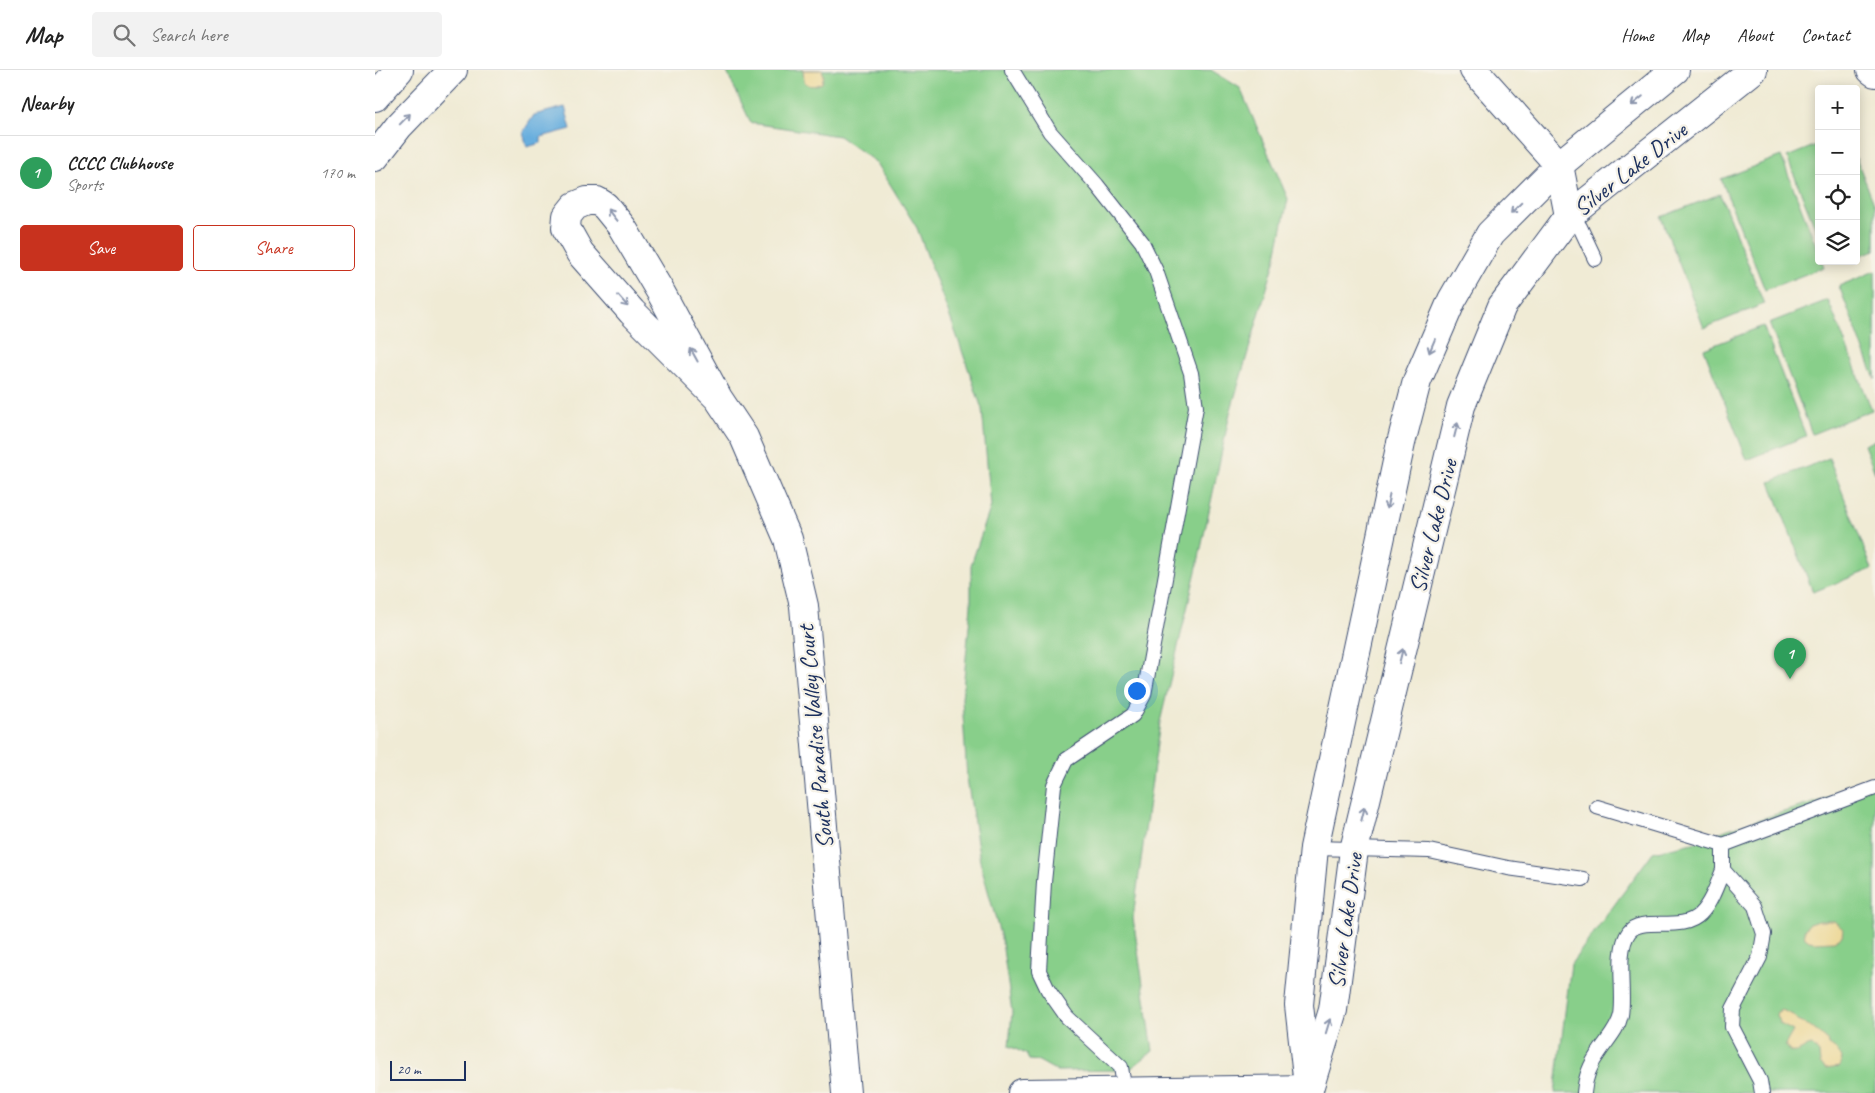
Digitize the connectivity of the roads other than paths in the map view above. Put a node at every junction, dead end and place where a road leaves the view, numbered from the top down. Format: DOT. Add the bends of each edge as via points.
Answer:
graph roads {
  1 [pos="399,70"];
  2 [pos="453,70"];
  3 [pos="1012,70"];
  4 [pos="1474,70"];
  5 [pos="1675,70"];
  6 [pos="1753,70"];
  7 [pos="1871,70"];
  8 [pos="1875,73"];
  9 [pos="375,97"];
  10 [pos="375,158"];
  11 [pos="1559,165"];
  12 [pos="1569,216"];
  13 [pos="1595,258"];
  14 [pos="718,398"];
  15 [pos="1875,788"];
  16 [pos="1597,806"];
  17 [pos="1723,845"];
  18 [pos="1314,848"];
  19 [pos="1354,850"];
  20 [pos="1723,870"];
  21 [pos="1583,878"];
  22 [pos="1309,1091"];
  23 [pos="1125,1092"];
  24 [pos="846,1093"];
  25 [pos="1022,1093"];
  26 [pos="1584,1093"];
  27 [pos="1762,1093"];
  1 -- 9 [label="street"];
  10 -- 2 [label="street, one-way" via="399,126"];
  3 -- 23 [label="lane" via="1050,132 1142,242 1156,271 1191,373 1195,407 1144,694 1133,716 1066,760 1054,785 1044,882 1039,971 1067,1017 1121,1067"];
  4 -- 11 [label="street"];
  5 -- 11 [label="street, Silver Lake Drive, one-way"];
  6 -- 12 [label="street, Silver Lake Drive"];
  7 -- 8 [label="street"];
  11 -- 12 [label="street"];
  11 -- 18 [label="street, Silver Lake Drive, one-way" via="1490,234 1452,300 1417,381"];
  12 -- 13 [label="lane" via="1580,227"];
  19 -- 12 [label="street, Silver Lake Drive, one-way" via="1461,406 1502,306"];
  14 -- 14 [label="street, South Paradise Valley Court, one-way" via="622,227 597,201 575,206 567,216 566,228 580,253 632,312"];
  14 -- 24 [label="street, South Paradise Valley Court" via="744,437 788,539 804,606"];
  15 -- 17 [label="lane"];
  16 -- 17 [label="lane"];
  17 -- 20 [label="lane"];
  18 -- 19 [label="lane"];
  18 -- 22 [label="street, Silver Lake Drive" via="1299,1005"];
  19 -- 21 [label="lane" via="1429,852 1508,868"];
  22 -- 19 [label="street, Silver Lake Drive, one-way" via="1333,1010"];
  20 -- 26 [label="lane" via="1700,916 1685,924 1640,925 1629,931 1622,948 1621,1016 1591,1067"];
  20 -- 27 [label="lane" via="1755,906 1764,934 1760,956 1733,1009 1732,1027 1760,1082"];
  22 -- 23 [label="street"];
  23 -- 25 [label="street"];
}
